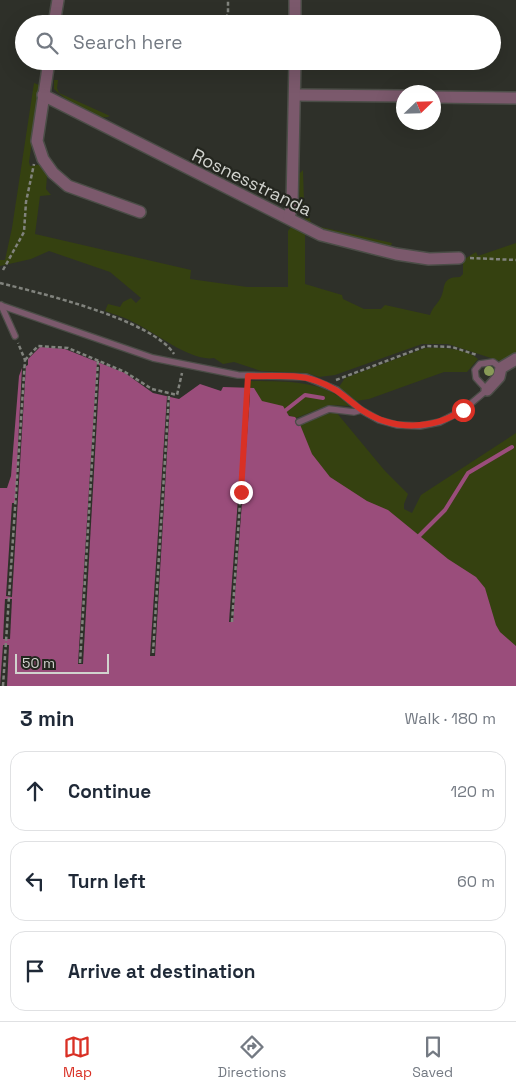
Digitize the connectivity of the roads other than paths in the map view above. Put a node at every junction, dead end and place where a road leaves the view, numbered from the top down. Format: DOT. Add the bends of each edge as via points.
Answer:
graph roads {
  1 [pos="58,0"];
  2 [pos="295,0"];
  3 [pos="56,15"];
  4 [pos="295,15"];
  5 [pos="48,70"];
  6 [pos="295,70"];
  7 [pos="44,95"];
  8 [pos="295,95"];
  9 [pos="396,96"];
  10 [pos="441,97"];
  11 [pos="516,98"];
  12 [pos="140,212"];
  13 [pos="289,218"];
  14 [pos="458,258"];
  15 [pos="0,305"];
  16 [pos="15,336"];
  17 [pos="516,359"];
  18 [pos="501,368"];
  19 [pos="487,390"];
  20 [pos="361,410"];
  21 [pos="299,422"];
  1 -- 3 [label="street"];
  2 -- 4 [label="street"];
  5 -- 7 [label="street"];
  6 -- 8 [label="street"];
  7 -- 12 [label="street" via="38,148 53,173 68,186"];
  7 -- 13 [label="street, Rosnesstranda"];
  8 -- 9 [label="street"];
  8 -- 13 [label="street" via="292,209"];
  10 -- 11 [label="street"];
  13 -- 14 [label="street, Rosnesstranda" via="321,235 396,254 429,259"];
  15 -- 16 [label="lane"];
  15 -- 20 [label="lane" via="125,350 180,364 248,376 300,377 328,385"];
  17 -- 18 [label="street"];
  18 -- 19 [label="street" via="499,377"];
  18 -- 19 [label="lane" via="494,362 477,366 478,382"];
  19 -- 20 [label="lane" via="456,415 431,424 397,425"];
  20 -- 21 [label="lane" via="328,409"];
}
